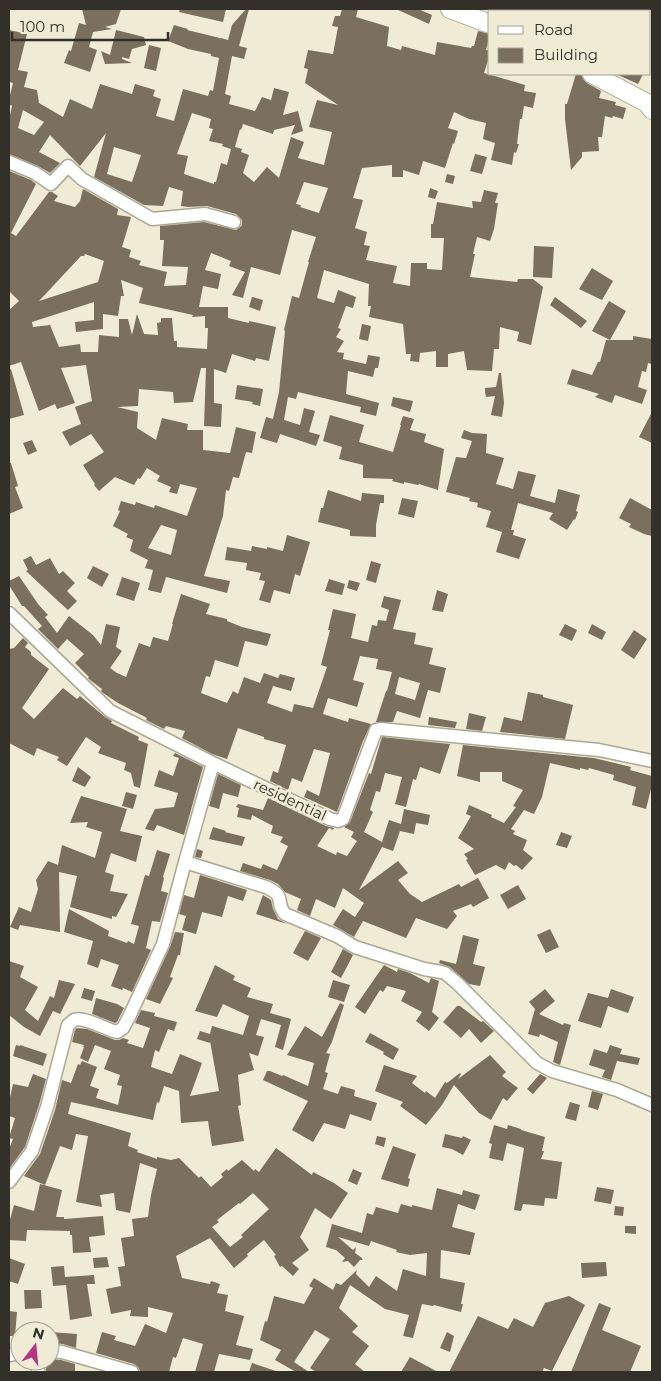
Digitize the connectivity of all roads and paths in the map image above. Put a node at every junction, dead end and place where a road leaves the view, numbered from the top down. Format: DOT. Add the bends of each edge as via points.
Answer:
graph roads {
  1 [pos="450,9"];
  2 [pos="488,23"];
  3 [pos="594,75"];
  4 [pos="650,103"];
  5 [pos="9,162"];
  6 [pos="234,222"];
  7 [pos="9,613"];
  8 [pos="652,761"];
  9 [pos="214,764"];
  10 [pos="185,862"];
  11 [pos="652,1105"];
  12 [pos="9,1182"];
  13 [pos="60,1352"];
  14 [pos="132,1372"];
  1 -- 2 [label="street"];
  3 -- 4 [label="street"];
  5 -- 6 [label="street" via="51,184 68,166 82,179 152,218 205,214"];
  7 -- 9 [label="street, residential" via="110,711"];
  8 -- 9 [label="street, residential" via="599,750 380,729 376,730 343,819 338,821"];
  9 -- 10 [label="street"];
  10 -- 11 [label="street" via="275,891 285,914 337,936 354,947 446,974 537,1063"];
  10 -- 12 [label="street" via="164,944 129,1018 118,1032 81,1019 68,1025 32,1150"];
  13 -- 14 [label="street"];
}
